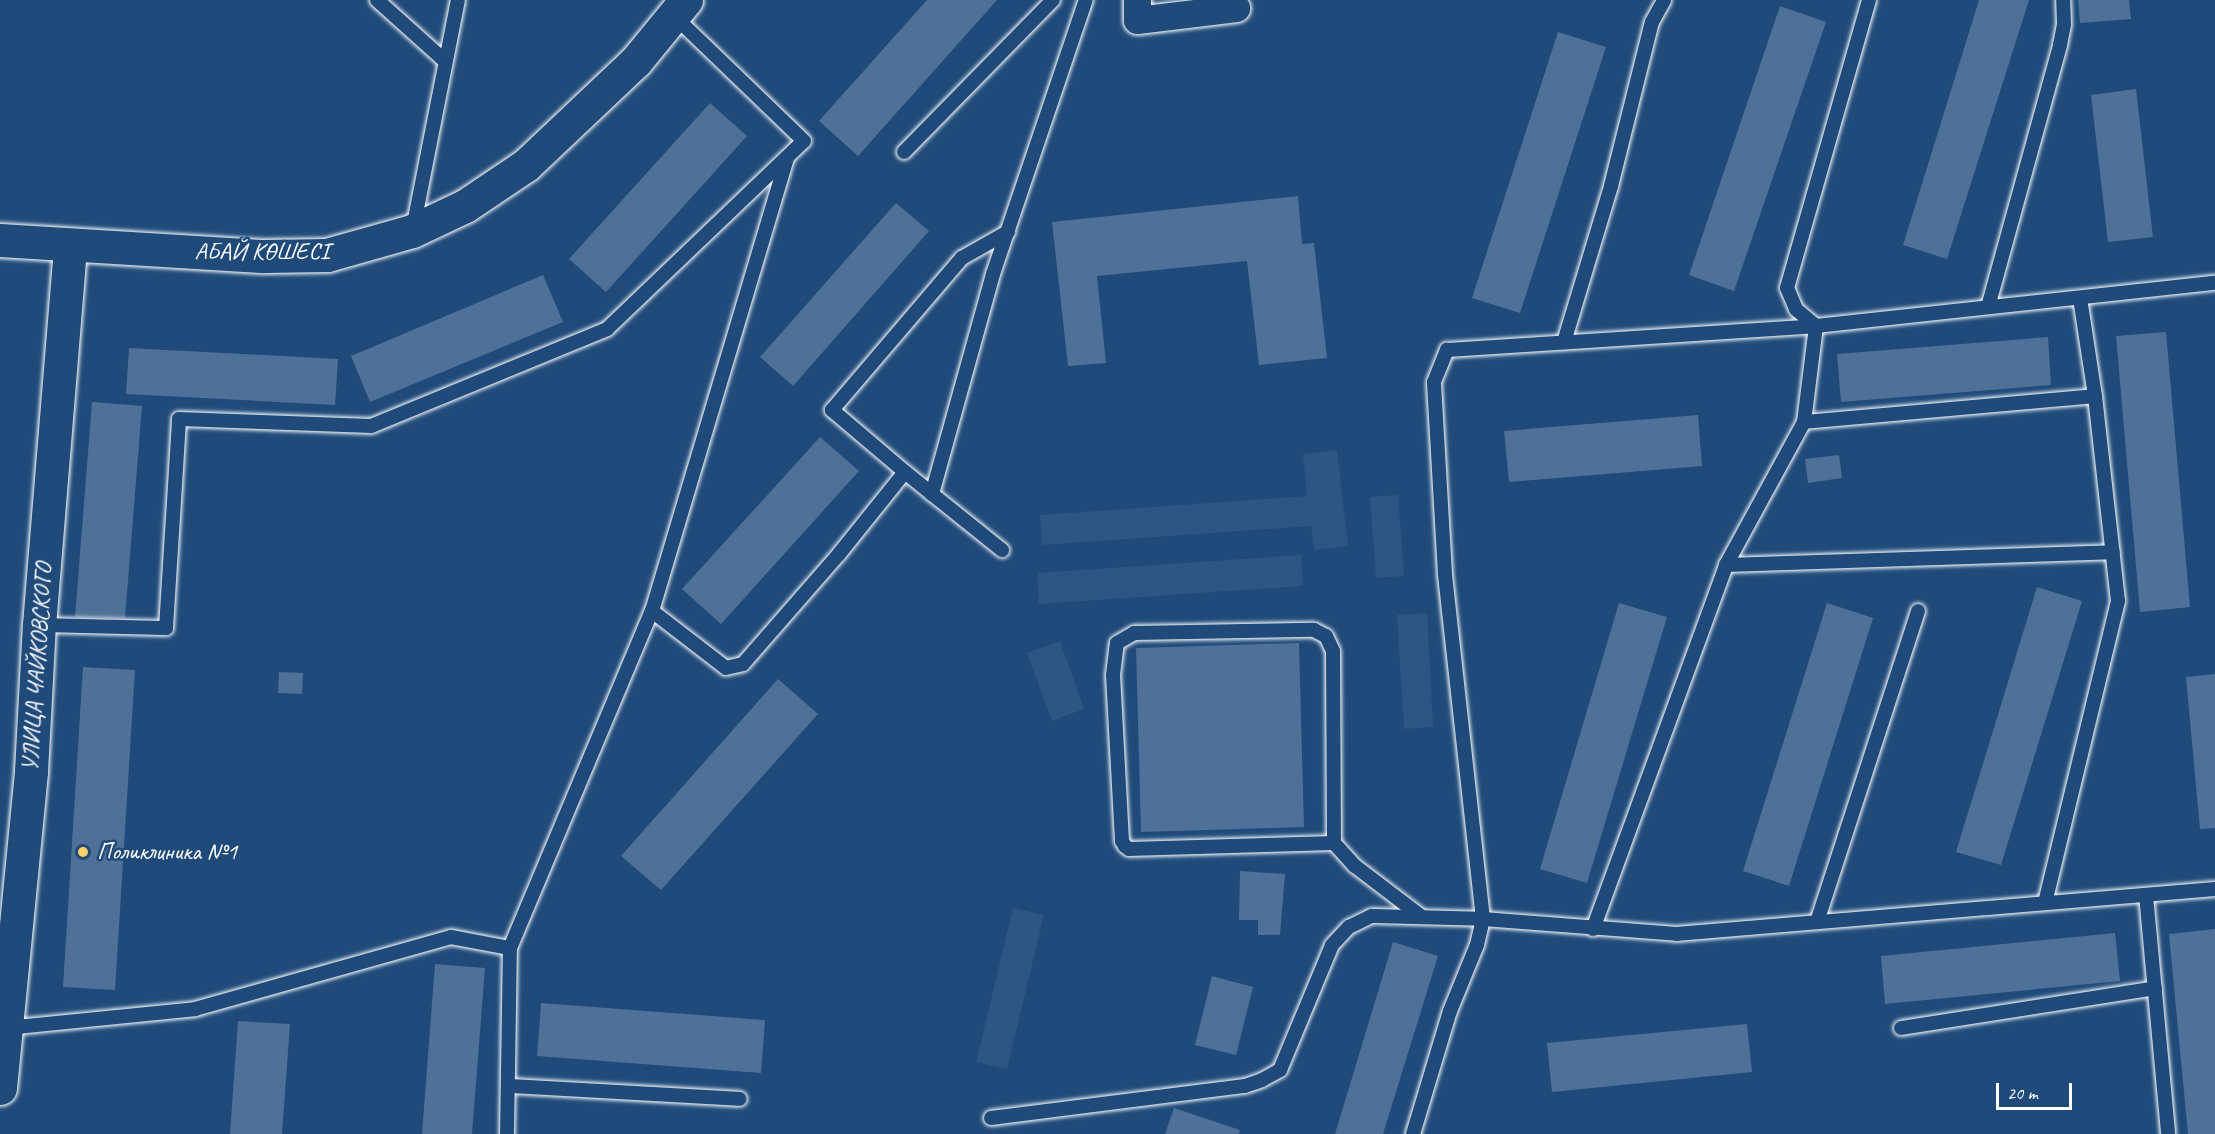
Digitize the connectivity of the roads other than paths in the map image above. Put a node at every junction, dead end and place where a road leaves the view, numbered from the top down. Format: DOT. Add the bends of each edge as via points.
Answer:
graph roads {
  1 [pos="377,0"];
  2 [pos="458,0"];
  3 [pos="1053,0"];
  4 [pos="1086,0"];
  5 [pos="1137,0"];
  6 [pos="1664,0"];
  7 [pos="1869,0"];
  8 [pos="2063,0"];
  9 [pos="680,8"];
  10 [pos="1236,8"];
  11 [pos="445,61"];
  12 [pos="904,152"];
  13 [pos="787,158"];
  14 [pos="412,231"];
  15 [pos="1008,232"];
  16 [pos="0,240"];
  17 [pos="70,246"];
  18 [pos="2215,284"];
  19 [pos="2080,297"];
  20 [pos="1988,308"];
  21 [pos="1815,326"];
  22 [pos="1564,342"];
  23 [pos="2095,396"];
  24 [pos="1804,422"];
  25 [pos="905,472"];
  26 [pos="932,494"];
  27 [pos="1002,550"];
  28 [pos="2113,552"];
  29 [pos="1726,565"];
  30 [pos="652,611"];
  31 [pos="1918,611"];
  32 [pos="39,626"];
  33 [pos="1334,843"];
  34 [pos="2215,889"];
  35 [pos="2146,895"];
  36 [pos="2044,903"];
  37 [pos="1422,917"];
  38 [pos="1483,920"];
  39 [pos="1817,922"];
  40 [pos="1593,929"];
  41 [pos="510,948"];
  42 [pos="2155,988"];
  43 [pos="4,1028"];
  44 [pos="1901,1028"];
  45 [pos="509,1086"];
  46 [pos="0,1088"];
  47 [pos="740,1099"];
  48 [pos="991,1118"];
  49 [pos="507,1134"];
  50 [pos="1413,1134"];
  51 [pos="2168,1134"];
  1 -- 11 [label="lane"];
  2 -- 11 [label="lane"];
  3 -- 12 [label="lane"];
  4 -- 15 [label="lane"];
  5 -- 10 [label="street" via="1137,20"];
  6 -- 22 [label="lane" via="1652,22 1611,186"];
  7 -- 21 [label="lane" via="1787,288 1796,309"];
  8 -- 20 [label="lane" via="2060,45"];
  9 -- 13 [label="lane" via="804,141"];
  9 -- 14 [label="street, АБАЙ КӨШЕСІ" via="636,61 525,165 465,206"];
  11 -- 14 [label="lane"];
  13 -- 30 [label="lane"];
  13 -- 32 [label="lane" via="607,329 371,426 179,419 166,628"];
  14 -- 17 [label="street, АБАЙ КӨШЕСІ" via="327,255 265,256"];
  15 -- 25 [label="lane" via="962,258 832,410"];
  15 -- 26 [label="lane"];
  16 -- 17 [label="street, АБАЙ КӨШЕСІ"];
  17 -- 32 [label="street, УЛИЦА ЧАЙКОВСКОГО"];
  18 -- 19 [label="lane"];
  19 -- 20 [label="lane"];
  19 -- 23 [label="lane"];
  20 -- 21 [label="lane"];
  21 -- 22 [label="lane"];
  21 -- 24 [label="lane"];
  22 -- 38 [label="lane" via="1447,350 1434,382 1445,574"];
  23 -- 24 [label="lane"];
  23 -- 28 [label="lane"];
  24 -- 29 [label="lane"];
  25 -- 26 [label="lane"];
  25 -- 30 [label="lane" via="743,664 726,668"];
  26 -- 27 [label="lane"];
  28 -- 29 [label="lane"];
  28 -- 36 [label="lane" via="2118,601"];
  29 -- 40 [label="lane"];
  30 -- 41 [label="lane"];
  31 -- 39 [label="lane"];
  32 -- 43 [label="street, УЛИЦА ЧАЙКОВСКОГО" via="31,771"];
  33 -- 33 [label="lane" via="1333,651 1326,636 1314,630 1134,633 1117,644 1113,675 1125,846 1129,849"];
  33 -- 37 [label="lane" via="1355,866"];
  34 -- 35 [label="lane"];
  35 -- 36 [label="lane"];
  35 -- 42 [label="lane"];
  36 -- 39 [label="lane"];
  37 -- 38 [label="lane"];
  37 -- 48 [label="lane" via="1372,916 1350,927 1332,945 1280,1070 1262,1080 1245,1086"];
  38 -- 40 [label="lane"];
  38 -- 50 [label="lane" via="1450,1011"];
  39 -- 40 [label="lane" via="1676,934"];
  41 -- 43 [label="lane" via="451,937 195,1009"];
  41 -- 45 [label="lane"];
  42 -- 44 [label="lane"];
  42 -- 51 [label="lane"];
  43 -- 46 [label="street, УЛИЦА ЧАЙКОВСКОГО"];
  45 -- 47 [label="lane"];
  45 -- 49 [label="lane"];
}
